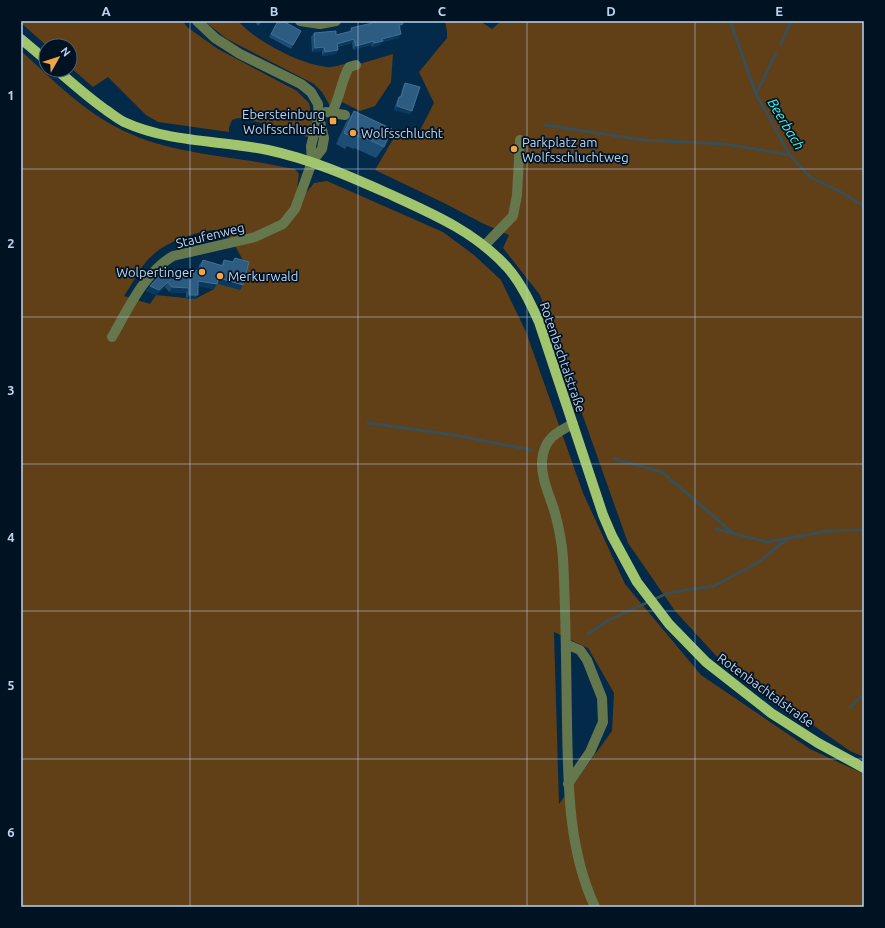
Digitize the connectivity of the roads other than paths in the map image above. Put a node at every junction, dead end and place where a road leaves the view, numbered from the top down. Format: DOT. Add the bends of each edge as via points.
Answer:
graph roads {
  1 [pos="197,21"];
  2 [pos="300,21"];
  3 [pos="336,21"];
  4 [pos="21,39"];
  5 [pos="38,53"];
  6 [pos="356,65"];
  7 [pos="66,78"];
  8 [pos="332,112"];
  9 [pos="318,115"];
  10 [pos="345,116"];
  11 [pos="520,140"];
  12 [pos="312,162"];
  13 [pos="484,246"];
  14 [pos="112,337"];
  15 [pos="573,424"];
  16 [pos="566,644"];
  17 [pos="864,768"];
  18 [pos="568,784"];
  19 [pos="595,907"];
  1 -- 9 [label="street, Staufenweg" via="215,38 240,54 306,88 315,97"];
  2 -- 3 [label="street" via="320,24"];
  4 -- 5 [label="main road"];
  6 -- 8 [label="street" via="349,67 345,73 337,104"];
  7 -- 12 [label="main road, Rotenbachtalstraße" via="122,121 143,130 173,137 268,150"];
  8 -- 9 [label="street"];
  8 -- 10 [label="street"];
  9 -- 12 [label="street, Staufenweg" via="324,138 322,149"];
  11 -- 13 [label="street" via="517,195 513,216"];
  12 -- 13 [label="main road, Rotenbachtalstraße" via="433,214 460,228"];
  12 -- 14 [label="street, Staufenweg" via="295,209 283,224 255,237 173,256 161,264 136,295"];
  13 -- 15 [label="main road, Rotenbachtalstraße" via="507,268 527,295 539,322"];
  15 -- 16 [label="street" via="549,439 542,461 563,557"];
  15 -- 17 [label="main road, Rotenbachtalstraße" via="612,536 637,582 669,624 706,662 771,713"];
  16 -- 18 [label="street"];
  16 -- 18 [label="street" via="580,650 587,660 602,698 603,722 590,752"];
  18 -- 19 [label="street" via="577,852 587,890"];
}
